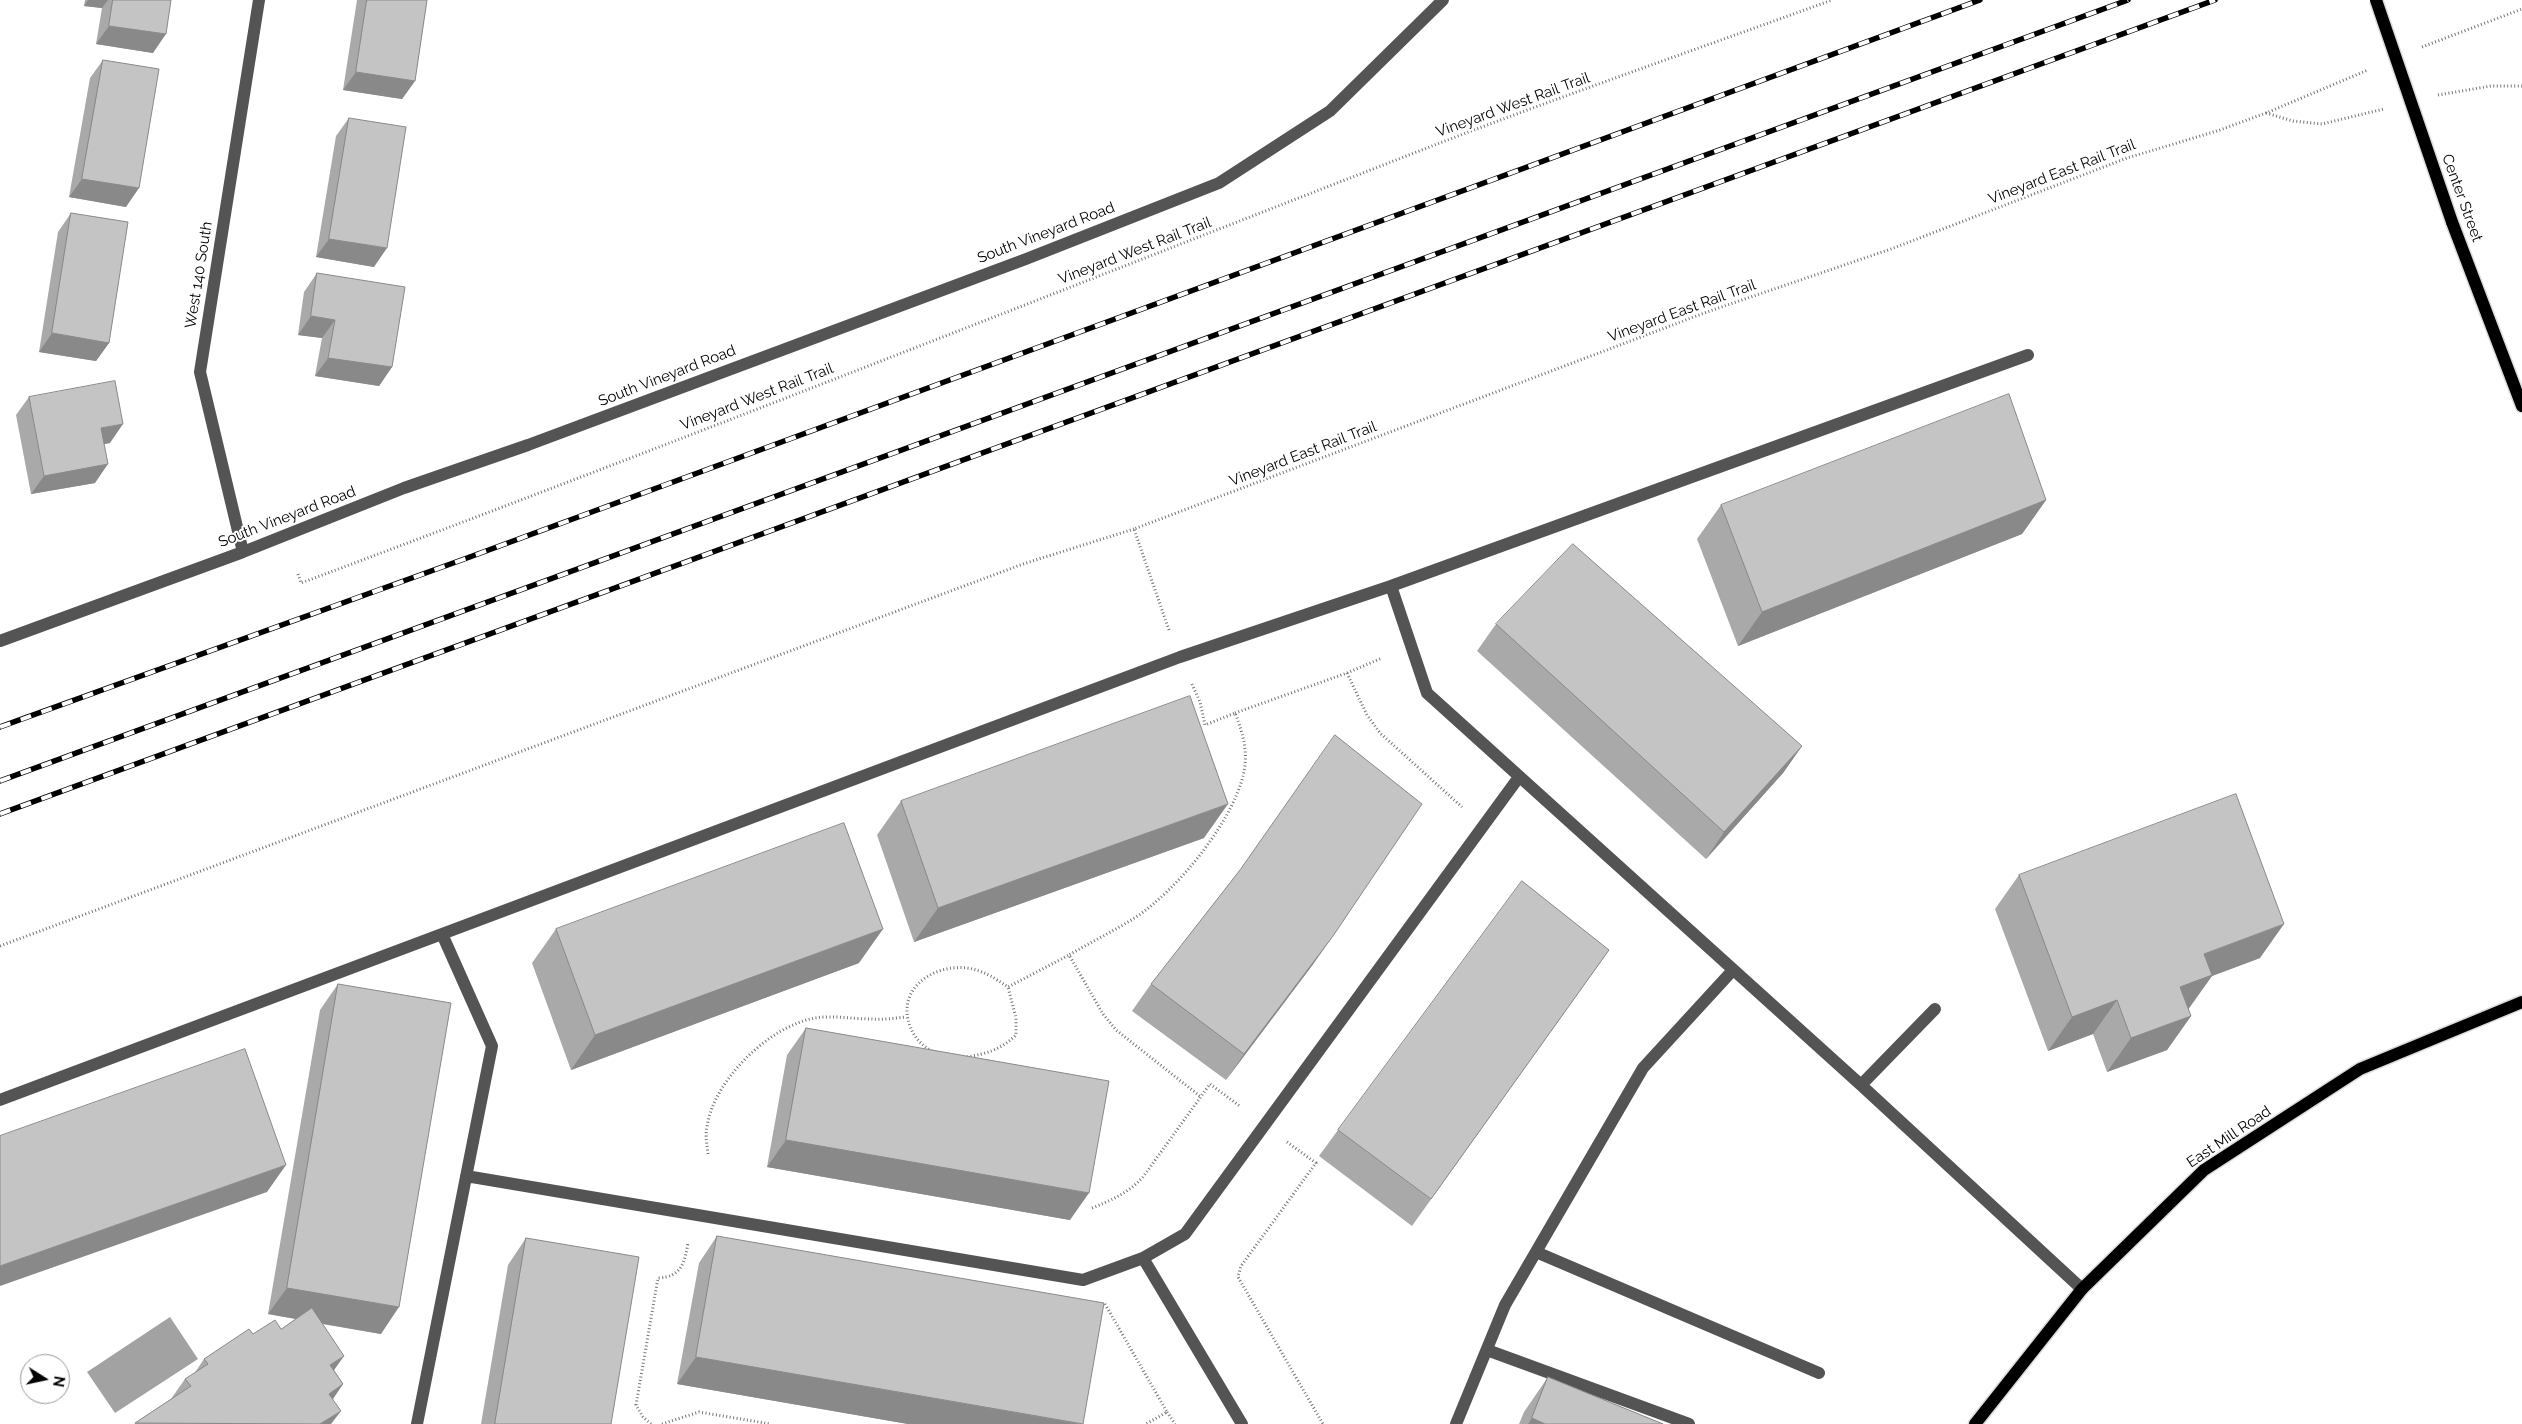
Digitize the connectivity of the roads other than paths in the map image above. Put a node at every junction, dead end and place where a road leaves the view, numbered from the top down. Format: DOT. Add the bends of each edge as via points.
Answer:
graph roads {
  1 [pos="259,0"];
  2 [pos="1443,0"];
  3 [pos="2376,0"];
  4 [pos="2028,356"];
  5 [pos="2522,406"];
  6 [pos="243,552"];
  7 [pos="1391,586"];
  8 [pos="0,641"];
  9 [pos="1518,776"];
  10 [pos="442,934"];
  11 [pos="1733,970"];
  12 [pos="2522,1002"];
  13 [pos="1935,1009"];
  14 [pos="1861,1085"];
  15 [pos="0,1100"];
  16 [pos="466,1176"];
  17 [pos="1536,1252"];
  18 [pos="1143,1258"];
  19 [pos="2082,1289"];
  20 [pos="1486,1350"];
  21 [pos="1819,1373"];
  22 [pos="417,1424"];
  23 [pos="1242,1424"];
  24 [pos="1456,1424"];
  25 [pos="1689,1424"];
  26 [pos="1975,1424"];
  1 -- 6 [label="street, West 140 South" via="200,372"];
  2 -- 6 [label="street, South Vineyard Road" via="1330,111 1219,183 538,442 404,488"];
  3 -- 5 [label="main road, Center Street, bridge" via="2452,222"];
  4 -- 7 [label="street"];
  6 -- 8 [label="street, South Vineyard Road"];
  7 -- 9 [label="street" via="1427,693"];
  7 -- 10 [label="street" via="1180,657"];
  9 -- 11 [label="street"];
  9 -- 18 [label="street" via="1185,1234"];
  10 -- 15 [label="street"];
  10 -- 16 [label="street" via="492,1046"];
  11 -- 14 [label="street"];
  11 -- 17 [label="street" via="1643,1068"];
  12 -- 19 [label="main road, East Mill Road" via="2360,1069 2204,1170"];
  13 -- 14 [label="street"];
  14 -- 19 [label="street"];
  16 -- 18 [label="street" via="1083,1280"];
  16 -- 22 [label="street"];
  17 -- 20 [label="street" via="1505,1305"];
  17 -- 21 [label="street"];
  18 -- 23 [label="street"];
  19 -- 26 [label="main road, East Mill Road"];
  20 -- 24 [label="street"];
  20 -- 25 [label="street"];
}
